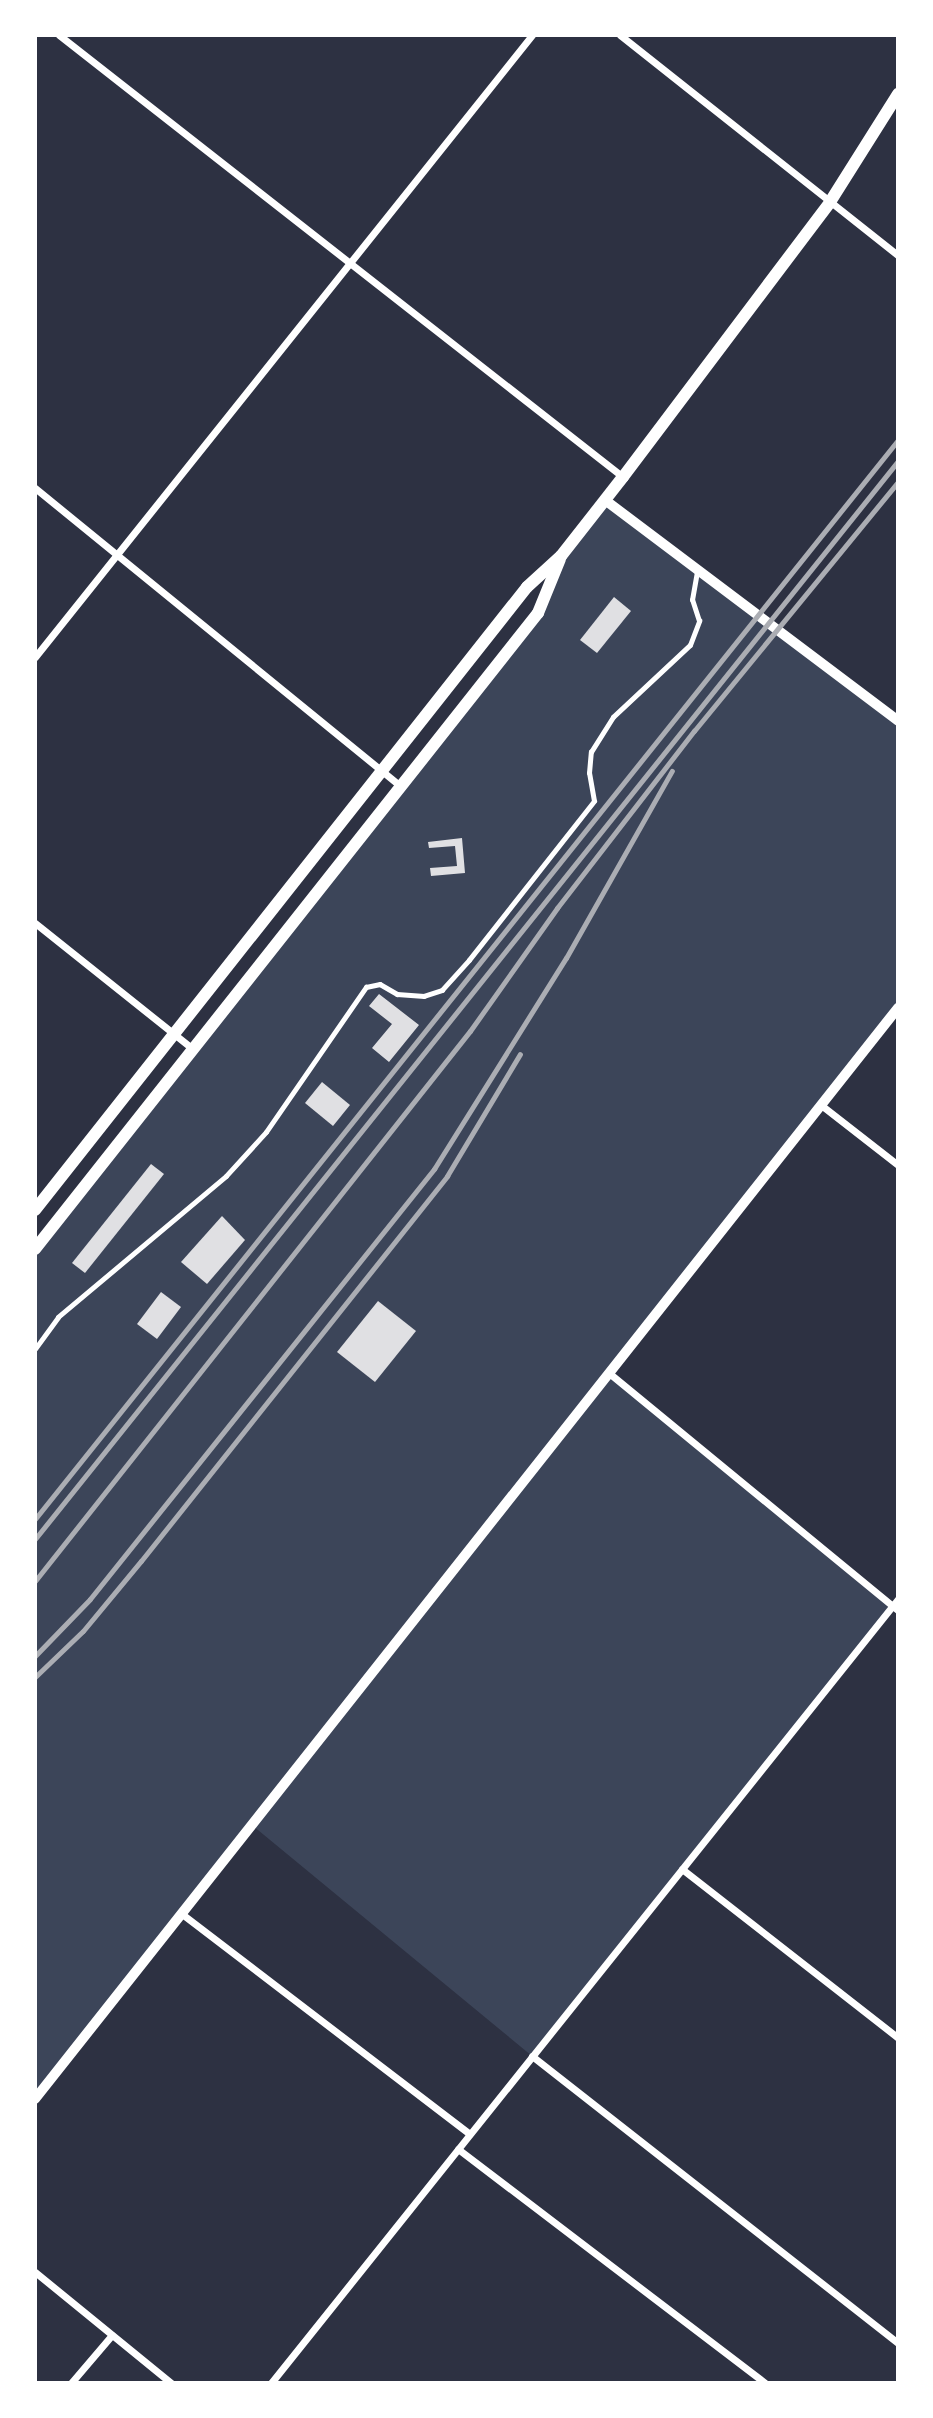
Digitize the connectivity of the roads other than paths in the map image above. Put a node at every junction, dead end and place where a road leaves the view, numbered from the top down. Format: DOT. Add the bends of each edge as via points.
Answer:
graph roads {
  1 [pos="59,35"];
  2 [pos="532,35"];
  3 [pos="620,35"];
  4 [pos="898,94"];
  5 [pos="830,202"];
  6 [pos="898,255"];
  7 [pos="348,261"];
  8 [pos="623,477"];
  9 [pos="35,488"];
  10 [pos="605,500"];
  11 [pos="117,554"];
  12 [pos="561,556"];
  13 [pos="697,569"];
  14 [pos="35,657"];
  15 [pos="898,721"];
  16 [pos="382,771"];
  17 [pos="401,787"];
  18 [pos="35,923"];
  19 [pos="898,1008"];
  20 [pos="174,1034"];
  21 [pos="193,1049"];
  22 [pos="821,1105"];
  23 [pos="898,1165"];
  24 [pos="35,1210"];
  25 [pos="35,1249"];
  26 [pos="35,1349"];
  27 [pos="609,1373"];
  28 [pos="898,1599"];
  29 [pos="895,1608"];
  30 [pos="682,1869"];
  31 [pos="182,1914"];
  32 [pos="898,2038"];
  33 [pos="532,2056"];
  34 [pos="35,2099"];
  35 [pos="470,2134"];
  36 [pos="458,2149"];
  37 [pos="35,2272"];
  38 [pos="112,2335"];
  39 [pos="898,2343"];
  40 [pos="71,2383"];
  41 [pos="172,2383"];
  42 [pos="271,2383"];
  43 [pos="765,2383"];
  1 -- 7 [label="street"];
  2 -- 7 [label="street"];
  3 -- 5 [label="street"];
  4 -- 5 [label="main road"];
  5 -- 6 [label="street"];
  5 -- 8 [label="main road"];
  7 -- 8 [label="street"];
  7 -- 11 [label="street"];
  8 -- 10 [label="main road"];
  9 -- 11 [label="street"];
  10 -- 12 [label="main road"];
  10 -- 13 [label="street"];
  11 -- 14 [label="street"];
  11 -- 16 [label="street"];
  12 -- 16 [label="main road" via="527,587"];
  12 -- 17 [label="main road" via="538,613"];
  13 -- 15 [label="street"];
  13 -- 26 [label="lane" via="692,600 699,621 690,645 613,717 591,752 594,801 469,960 442,990 424,996 397,994 380,984 366,987 266,1132 234,1167 202,1199 58,1317"];
  16 -- 17 [label="street"];
  16 -- 20 [label="main road"];
  17 -- 21 [label="main road"];
  18 -- 20 [label="street"];
  19 -- 22 [label="street"];
  20 -- 21 [label="street"];
  20 -- 24 [label="main road"];
  21 -- 25 [label="main road"];
  22 -- 23 [label="street"];
  22 -- 27 [label="street"];
  27 -- 29 [label="street"];
  27 -- 31 [label="street"];
  28 -- 29 [label="street"];
  29 -- 30 [label="street"];
  30 -- 32 [label="street"];
  30 -- 33 [label="street"];
  31 -- 34 [label="street"];
  31 -- 35 [label="street"];
  33 -- 35 [label="street"];
  33 -- 39 [label="street"];
  35 -- 36 [label="street"];
  36 -- 42 [label="street"];
  36 -- 43 [label="street"];
  37 -- 38 [label="street"];
  38 -- 40 [label="street"];
  38 -- 41 [label="street"];
}
